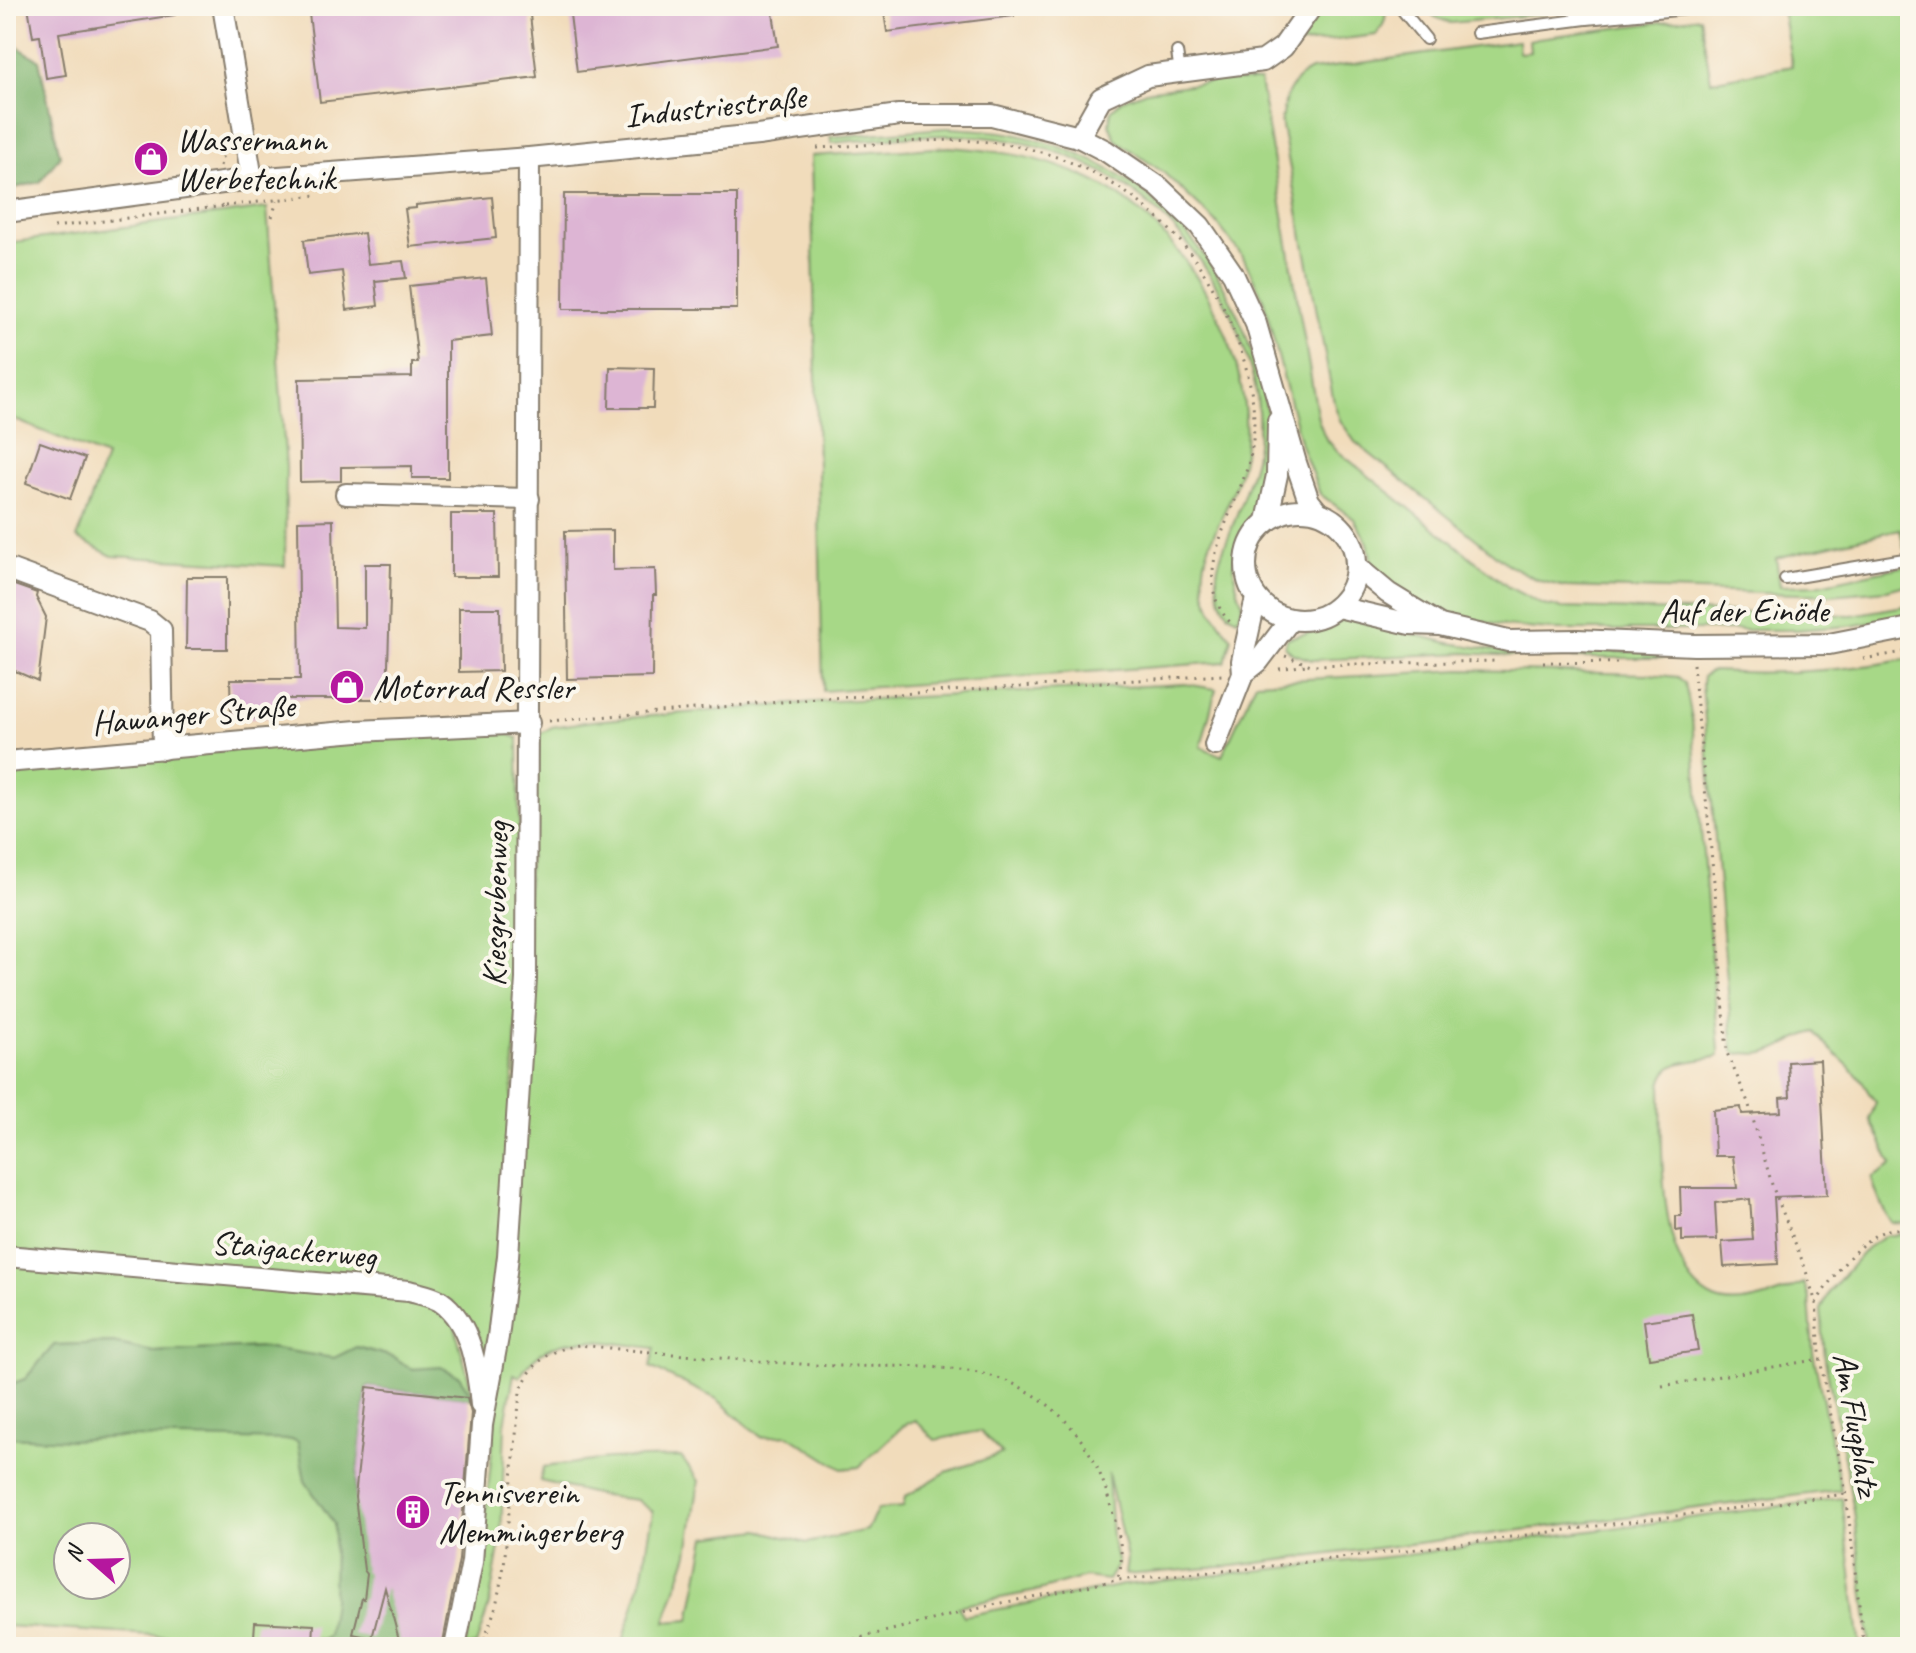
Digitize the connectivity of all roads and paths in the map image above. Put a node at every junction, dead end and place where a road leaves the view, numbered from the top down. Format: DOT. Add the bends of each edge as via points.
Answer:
graph roads {
  1 [pos="223,6"];
  2 [pos="1312,6"];
  3 [pos="1399,6"];
  4 [pos="1564,6"];
  5 [pos="1716,6"];
  6 [pos="1587,19"];
  7 [pos="1477,33"];
  8 [pos="1426,39"];
  9 [pos="1079,137"];
  10 [pos="817,148"];
  11 [pos="529,158"];
  12 [pos="252,179"];
  13 [pos="223,194"];
  14 [pos="6,212"];
  15 [pos="45,228"];
  16 [pos="1279,409"];
  17 [pos="346,494"];
  18 [pos="529,499"];
  19 [pos="1318,512"];
  20 [pos="1267,521"];
  21 [pos="1910,558"];
  22 [pos="1357,567"];
  23 [pos="6,568"];
  24 [pos="1785,579"];
  25 [pos="1256,598"];
  26 [pos="1338,607"];
  27 [pos="1290,620"];
  28 [pos="1440,625"];
  29 [pos="1910,628"];
  30 [pos="1248,634"];
  31 [pos="1577,640"];
  32 [pos="1269,647"];
  33 [pos="1910,651"];
  34 [pos="1863,659"];
  35 [pos="1504,661"];
  36 [pos="1533,662"];
  37 [pos="1627,663"];
  38 [pos="1684,664"];
  39 [pos="1693,664"];
  40 [pos="1702,664"];
  41 [pos="1243,674"];
  42 [pos="529,723"];
  43 [pos="1215,745"];
  44 [pos="163,749"];
  45 [pos="6,762"];
  46 [pos="1910,1228"];
  47 [pos="6,1256"];
  48 [pos="1816,1303"];
  49 [pos="1820,1359"];
  50 [pos="1662,1386"];
  51 [pos="482,1425"];
  52 [pos="1846,1494"];
  53 [pos="1117,1580"];
  54 [pos="455,1647"];
  55 [pos="482,1647"];
  56 [pos="823,1647"];
  57 [pos="1864,1647"];
  1 -- 12 [label="street"];
  2 -- 9 [label="street" via="1283,47 1263,61 1179,62 1101,98"];
  3 -- 8 [label="lane"];
  4 -- 6 [label="lane"];
  5 -- 6 [label="lane"];
  6 -- 7 [label="lane"];
  9 -- 11 [label="street, Industriestraße" via="992,115 899,115"];
  9 -- 16 [label="street, Industriestraße" via="1159,187 1218,250 1256,324"];
  10 -- 30 [label="path" via="929,140 1042,152 1117,186 1172,231 1217,295 1248,373 1254,412 1251,455 1213,561 1212,585 1222,613"];
  11 -- 12 [label="street, Industriestraße"];
  11 -- 18 [label="street, Kiesgrubenweg"];
  12 -- 14 [label="street, Industriestraße"];
  13 -- 15 [label="path" via="225,206"];
  16 -- 19 [label="street, Industriestraße" via="1309,501"];
  16 -- 20 [label="street, Industriestraße" via="1277,475"];
  17 -- 18 [label="street"];
  18 -- 42 [label="street, Kiesgrubenweg"];
  19 -- 20 [label="street" via="1297,510"];
  19 -- 22 [label="street, Industriestraße" via="1349,537"];
  20 -- 25 [label="street, Industriestraße" via="1247,557 1246,572"];
  21 -- 24 [label="lane"];
  22 -- 26 [label="street" via="1351,589"];
  22 -- 28 [label="street, Industriestraße"];
  23 -- 44 [label="street" via="150,621 161,630"];
  25 -- 27 [label="street"];
  25 -- 30 [label="street, Industriestraße"];
  26 -- 27 [label="street" via="1316,619"];
  26 -- 28 [label="street, Industriestraße" via="1410,624"];
  27 -- 32 [label="street"];
  28 -- 31 [label="street, Industriestraße" via="1508,641"];
  29 -- 31 [label="street, Auf der Einöde" via="1829,644"];
  30 -- 41 [label="street, Industriestraße"];
  32 -- 35 [label="path" via="1311,665"];
  32 -- 41 [label="street"];
  33 -- 34 [label="path"];
  36 -- 37 [label="path"];
  38 -- 39 [label="path"];
  39 -- 40 [label="path"];
  39 -- 48 [label="path, Am Flugplatz" via="1727,1053"];
  41 -- 42 [label="path" via="830,698"];
  41 -- 43 [label="street, Industriestraße"];
  42 -- 44 [label="street, Hawanger Straße" via="357,731"];
  42 -- 51 [label="street, Kiesgrubenweg" via="526,979 517,1136 498,1337"];
  44 -- 45 [label="street, Hawanger Straße"];
  46 -- 48 [label="path" via="1886,1230 1867,1240"];
  47 -- 51 [label="street, Staigackerweg" via="409,1291 439,1300 459,1320 472,1353"];
  48 -- 49 [label="path, Am Flugplatz"];
  49 -- 50 [label="path"];
  49 -- 52 [label="path, Am Flugplatz"];
  51 -- 54 [label="street, Kiesgrubenweg" via="472,1562"];
  52 -- 53 [label="path" via="1434,1547"];
  52 -- 57 [label="path, Am Flugplatz"];
  53 -- 55 [label="path" via="1122,1558 1116,1528 1087,1445 1051,1406 1000,1379 974,1372 579,1345 538,1360 520,1392 504,1566"];
  53 -- 56 [label="path"];
}
